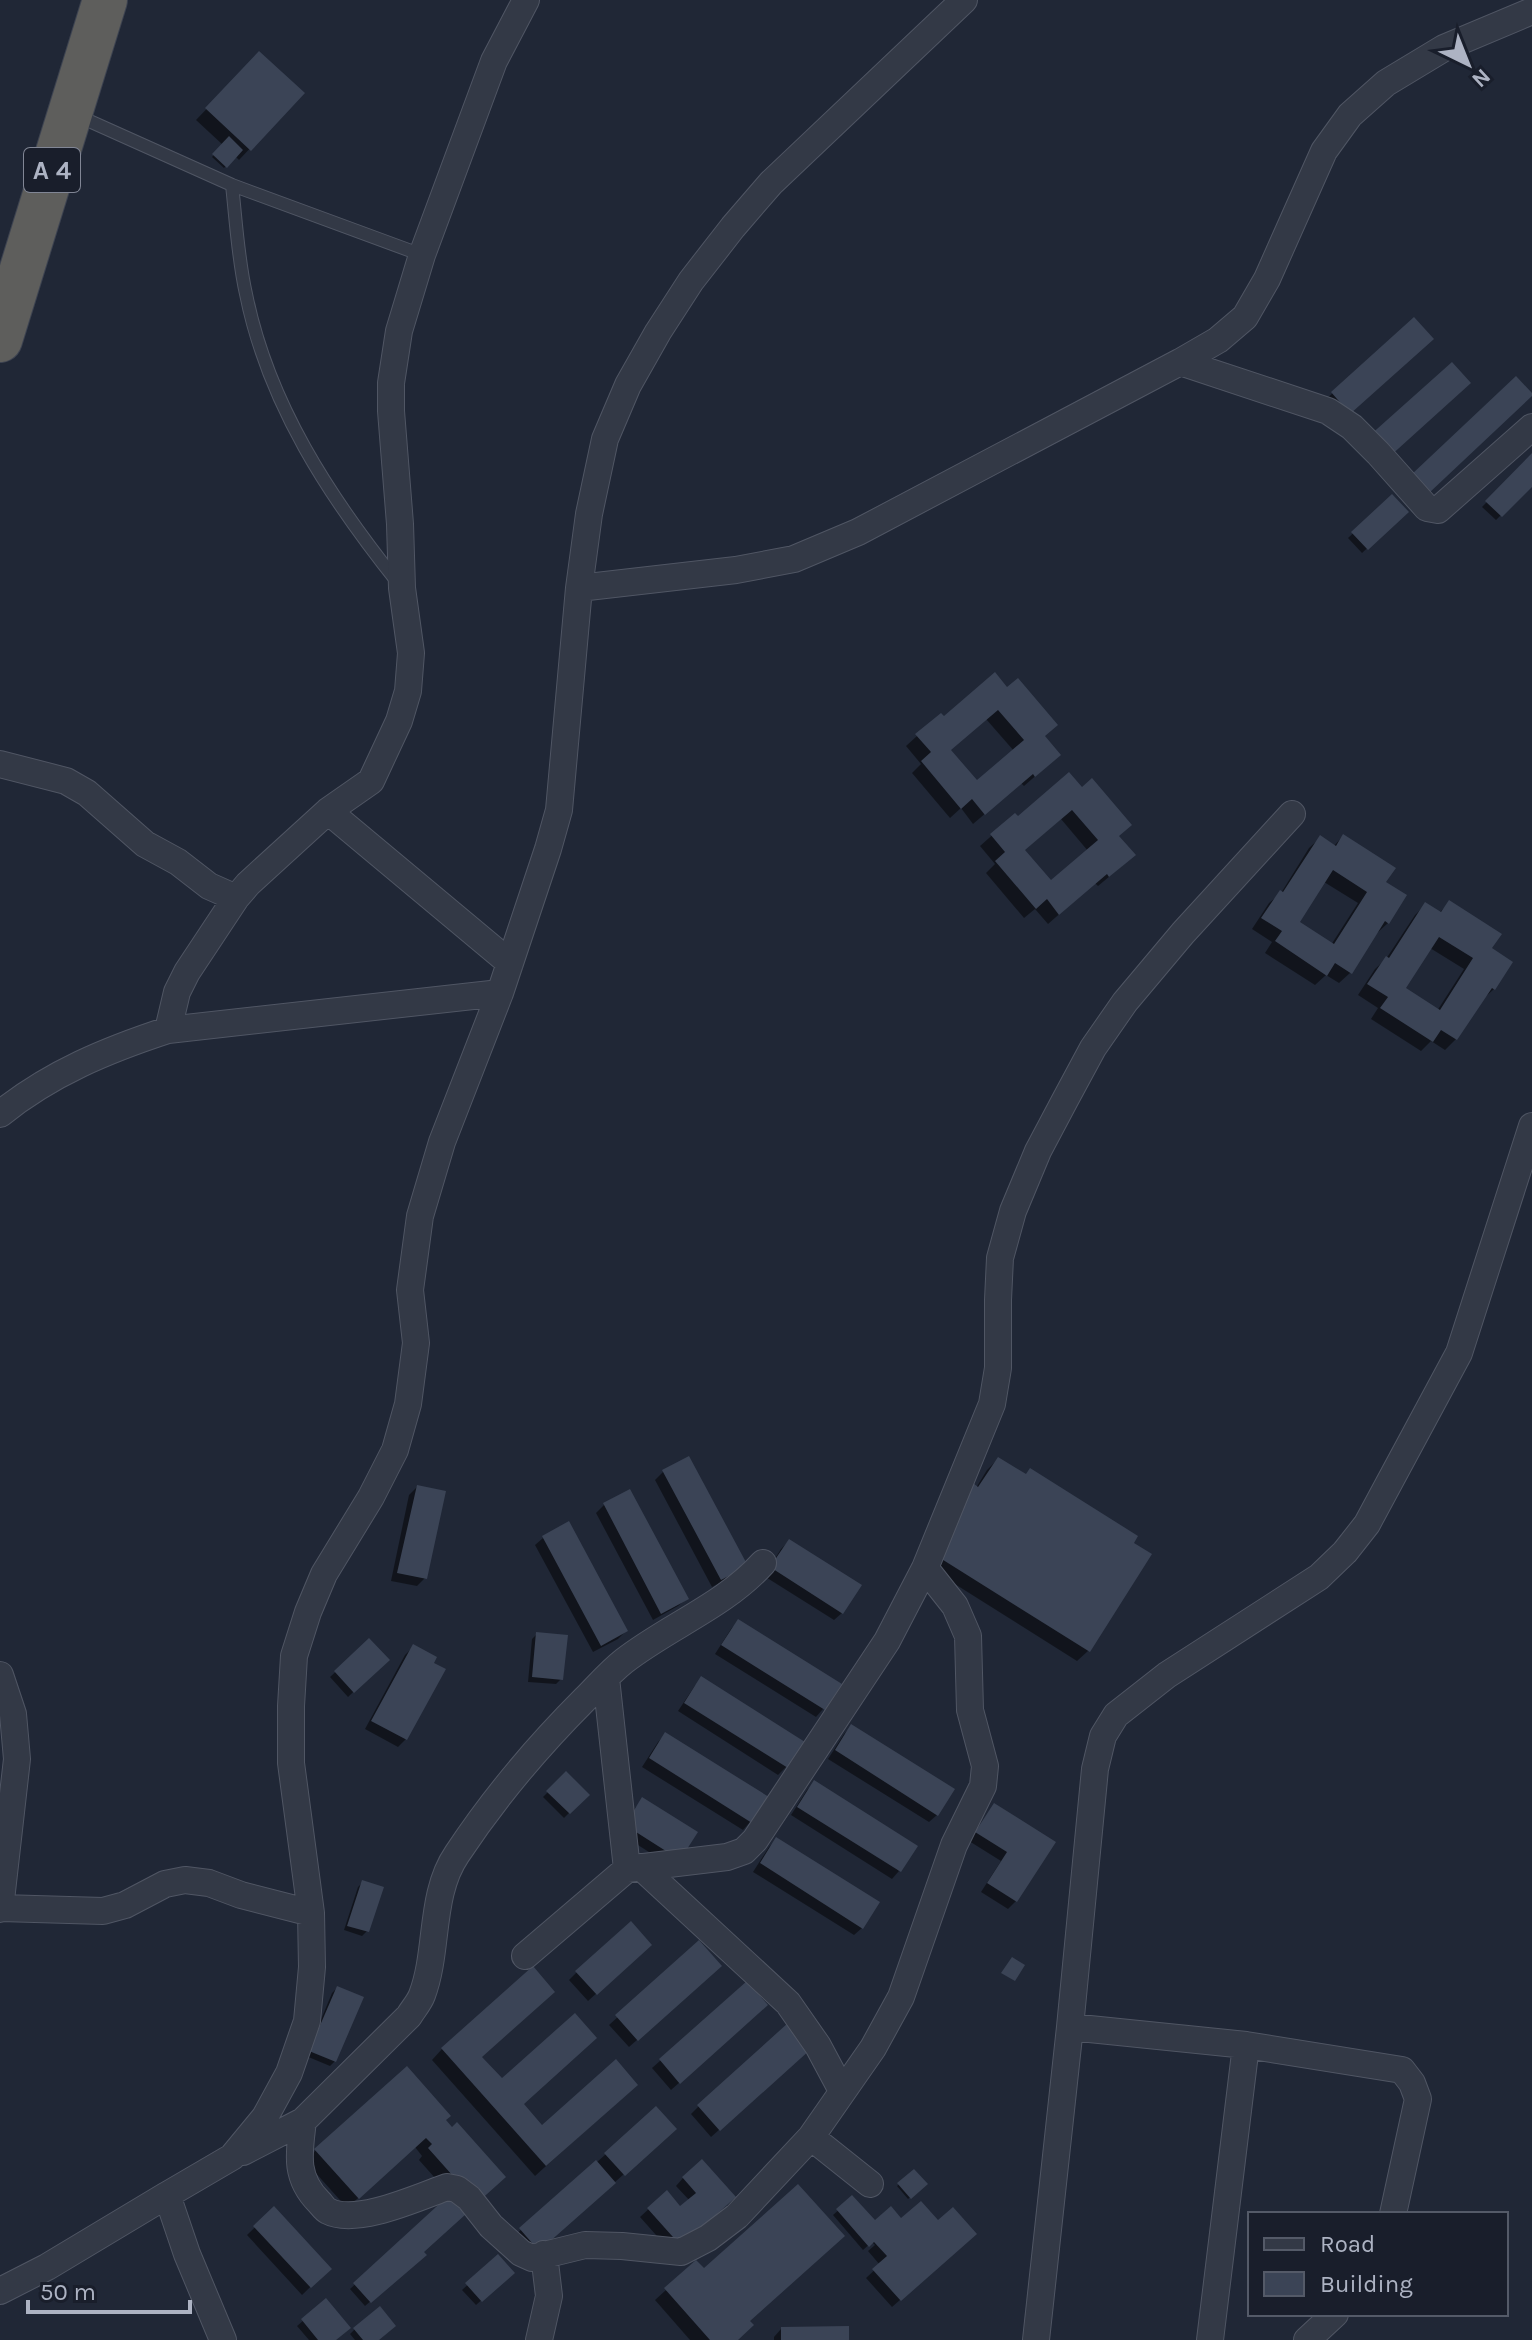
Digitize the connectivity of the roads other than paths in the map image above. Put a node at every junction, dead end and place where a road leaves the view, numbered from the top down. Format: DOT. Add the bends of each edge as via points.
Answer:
graph roads {
  1 [pos="105,0"];
  2 [pos="526,0"];
  3 [pos="964,0"];
  4 [pos="1532,11"];
  5 [pos="70,112"];
  6 [pos="232,185"];
  7 [pos="422,255"];
  8 [pos="0,340"];
  9 [pos="1180,362"];
  10 [pos="1532,427"];
  11 [pos="402,588"];
  12 [pos="579,588"];
  13 [pos="0,764"];
  14 [pos="328,811"];
  15 [pos="1292,814"];
  16 [pos="236,898"];
  17 [pos="510,963"];
  18 [pos="500,993"];
  19 [pos="168,1030"];
  20 [pos="0,1114"];
  21 [pos="1532,1126"];
  22 [pos="763,1563"];
  23 [pos="925,1568"];
  24 [pos="0,1675"];
  25 [pos="606,1678"];
  26 [pos="634,1868"];
  27 [pos="1,1909"];
  28 [pos="311,1913"];
  29 [pos="525,1956"];
  30 [pos="1070,2027"];
  31 [pos="1246,2045"];
  32 [pos="842,2091"];
  33 [pos="303,2121"];
  34 [pos="811,2137"];
  35 [pos="232,2157"];
  36 [pos="870,2184"];
  37 [pos="167,2195"];
  38 [pos="1393,2212"];
  39 [pos="544,2254"];
  40 [pos="0,2291"];
  41 [pos="1333,2316"];
  42 [pos="223,2340"];
  43 [pos="539,2340"];
  44 [pos="1036,2340"];
  45 [pos="1210,2340"];
  46 [pos="1307,2340"];
  1 -- 5 [label="highway, A 4"];
  2 -- 7 [label="street" via="494,61"];
  3 -- 12 [label="street" via="771,183 691,281 628,385 605,439"];
  4 -- 9 [label="street" via="1444,48 1386,83 1350,115 1324,151 1245,317"];
  5 -- 6 [label="lane"];
  5 -- 8 [label="highway, A 4"];
  6 -- 7 [label="lane"];
  6 -- 11 [label="lane" via="246,294 269,372 330,492"];
  7 -- 11 [label="street" via="399,331 391,383"];
  9 -- 10 [label="street" via="1328,411 1352,427 1427,508 1438,510"];
  9 -- 12 [label="street" via="858,532 794,559"];
  11 -- 14 [label="street" via="411,653 399,721 371,781"];
  12 -- 17 [label="street" via="559,810"];
  13 -- 16 [label="street" via="66,781 145,844"];
  14 -- 16 [label="street"];
  14 -- 17 [label="street"];
  15 -- 23 [label="street" via="1125,1002 1093,1048 1038,1151 1000,1258 998,1368 992,1404"];
  16 -- 19 [label="street" via="187,972"];
  17 -- 18 [label="street"];
  18 -- 19 [label="street"];
  18 -- 28 [label="street" via="442,1142 420,1216 410,1290 416,1343 395,1450 324,1574 294,1656 291,1763"];
  19 -- 20 [label="street" via="65,1070"];
  21 -- 30 [label="street" via="1459,1353 1367,1524 1319,1577 1167,1675 1116,1715 1103,1736 1095,1769"];
  22 -- 25 [label="street" via="722,1599 639,1650"];
  23 -- 26 [label="street" via="887,1641 755,1840 727,1857"];
  23 -- 32 [label="street" via="955,1606 968,1636 970,1710 985,1766 983,1786 954,1845 901,1997"];
  24 -- 27 [label="street" via="13,1714 17,1759"];
  25 -- 26 [label="street"];
  25 -- 33 [label="street" via="504,1789 454,1857 443,1882 421,1998 409,2016"];
  26 -- 29 [label="street"];
  26 -- 32 [label="street" via="788,2003"];
  27 -- 28 [label="street" via="103,1911 185,1880"];
  28 -- 35 [label="street" via="307,2021 289,2073 265,2117"];
  30 -- 31 [label="street"];
  30 -- 44 [label="street"];
  31 -- 38 [label="street" via="1402,2070 1418,2099"];
  31 -- 45 [label="street"];
  32 -- 34 [label="street"];
  33 -- 35 [label="street"];
  33 -- 39 [label="street" via="301,2176 328,2211 375,2213 447,2187 469,2198 521,2253 532,2258"];
  34 -- 36 [label="street"];
  34 -- 39 [label="street" via="737,2216 681,2252 585,2245"];
  35 -- 37 [label="street"];
  37 -- 40 [label="street"];
  37 -- 42 [label="street"];
  39 -- 43 [label="street" via="549,2296"];
  41 -- 46 [label="street"];
}
